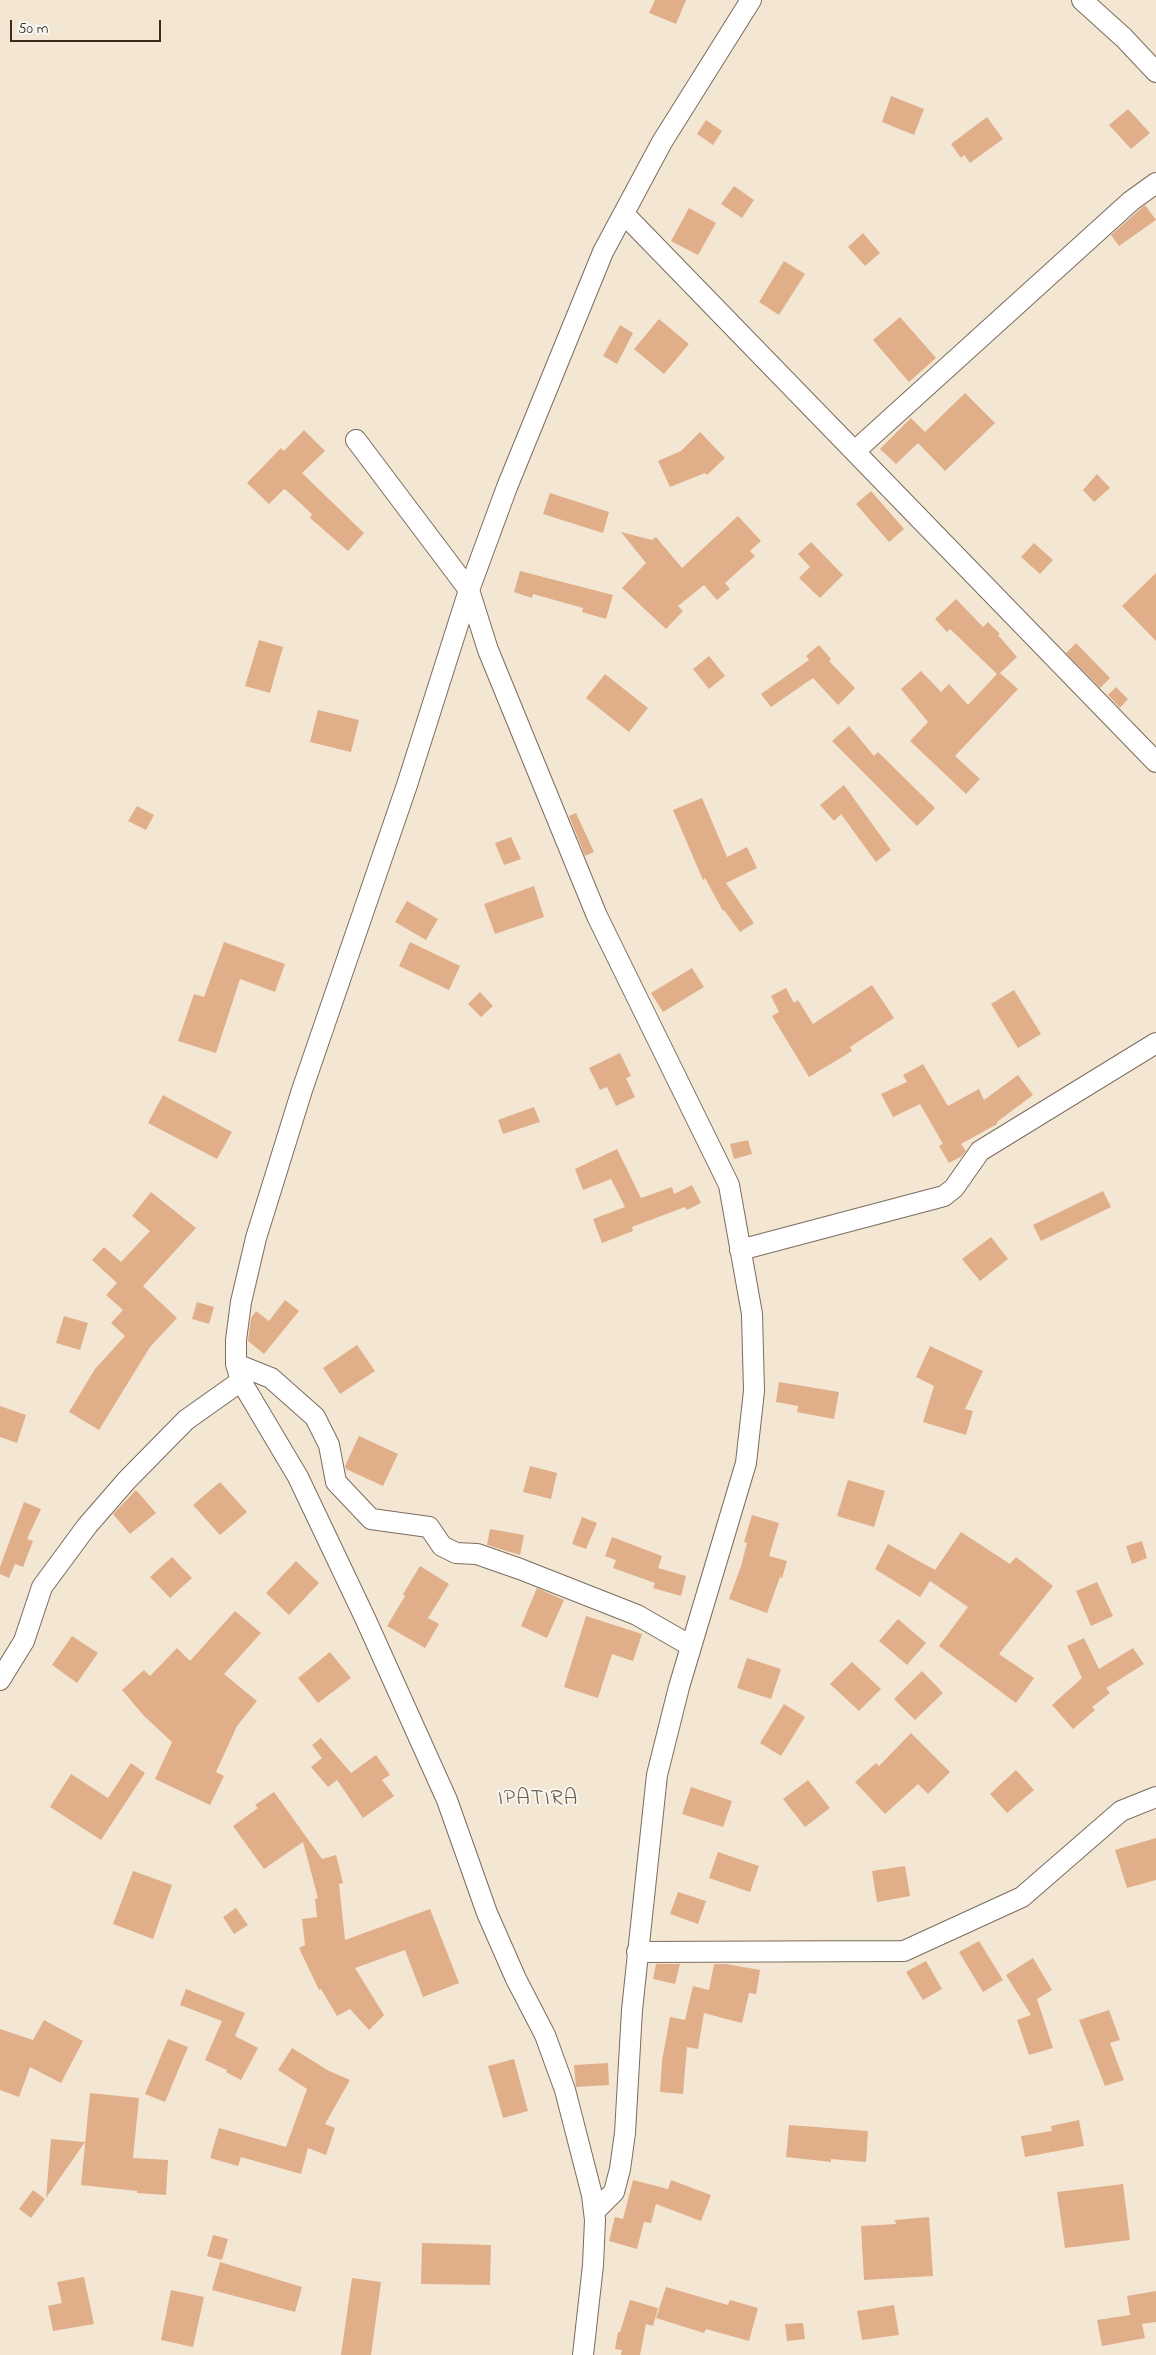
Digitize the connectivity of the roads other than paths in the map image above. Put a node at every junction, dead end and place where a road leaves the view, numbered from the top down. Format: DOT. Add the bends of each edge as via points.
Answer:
graph roads {
  1 [pos="751,0"];
  2 [pos="1082,0"];
  3 [pos="1156,72"];
  4 [pos="1156,183"];
  5 [pos="624,214"];
  6 [pos="356,440"];
  7 [pos="855,450"];
  8 [pos="469,590"];
  9 [pos="1156,762"];
  10 [pos="1156,1043"];
  11 [pos="740,1250"];
  12 [pos="239,1373"];
  13 [pos="691,1646"];
  14 [pos="0,1680"];
  15 [pos="1156,1798"];
  16 [pos="637,1952"];
  17 [pos="593,2203"];
  18 [pos="583,2355"];
  1 -- 5 [label="street" via="662,142"];
  2 -- 3 [label="street"];
  4 -- 7 [label="street" via="1131,201"];
  5 -- 7 [label="street"];
  5 -- 8 [label="street" via="603,252"];
  6 -- 8 [label="street"];
  7 -- 9 [label="street"];
  8 -- 11 [label="street" via="488,650 597,916 729,1185"];
  8 -- 12 [label="street" via="407,786 302,1090 256,1238 236,1340"];
  10 -- 11 [label="street" via="980,1151 954,1188 944,1196"];
  11 -- 13 [label="street" via="752,1314 754,1390 746,1463"];
  12 -- 13 [label="street" via="271,1378 315,1417 329,1445 336,1482 371,1519 428,1527 442,1546 456,1553 477,1554 520,1568 637,1615"];
  12 -- 14 [label="street" via="186,1420 87,1526 42,1587 24,1641"];
  12 -- 17 [label="street" via="298,1477 447,1800 487,1913 544,2035 565,2090"];
  13 -- 16 [label="street" via="657,1775"];
  15 -- 16 [label="street" via="1121,1811 1022,1897 904,1951"];
  16 -- 17 [label="street" via="625,2133 614,2192"];
  17 -- 18 [label="street" via="593,2265"];
}
